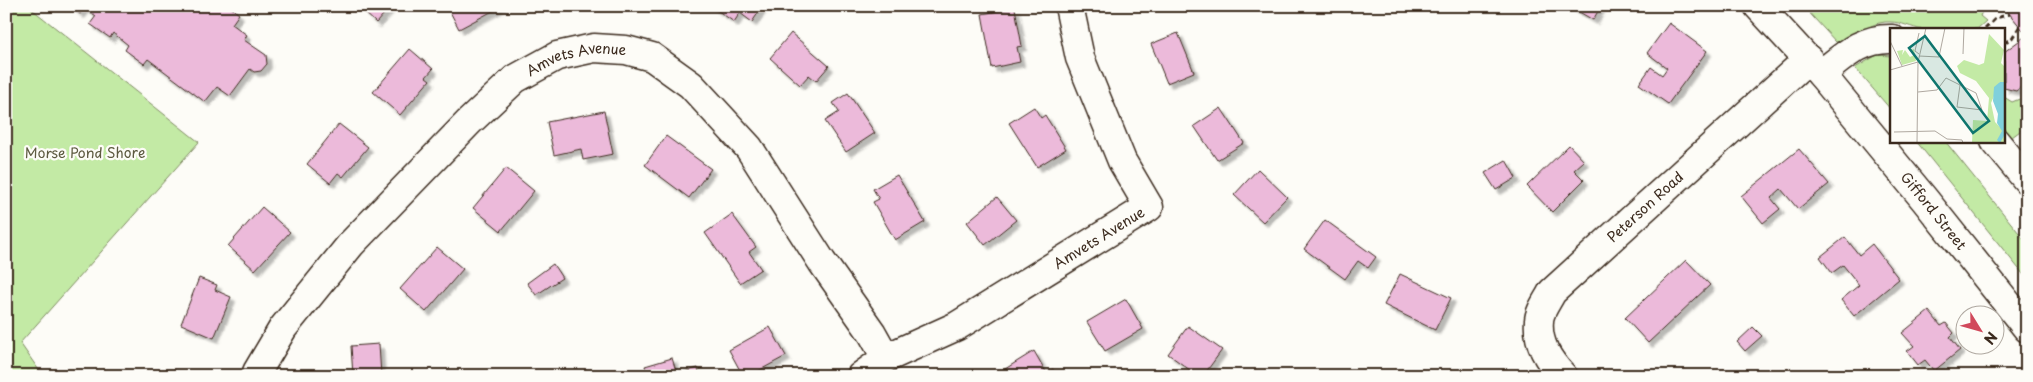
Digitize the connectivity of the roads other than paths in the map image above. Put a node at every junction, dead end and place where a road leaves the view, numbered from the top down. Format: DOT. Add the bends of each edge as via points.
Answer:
graph roads {
  1 [pos="1069,6"];
  2 [pos="1758,6"];
  3 [pos="1890,39"];
  4 [pos="1815,67"];
  5 [pos="1996,142"];
  6 [pos="2027,180"];
  7 [pos="2027,328"];
  8 [pos="886,358"];
  9 [pos="257,376"];
  10 [pos="861,376"];
  11 [pos="1563,376"];
  1 -- 8 [label="street, Amvets Avenue" via="1080,58 1122,161 1149,207 957,326"];
  2 -- 4 [label="street, Gifford Street"];
  3 -- 4 [label="street, Peterson Road" via="1873,40"];
  4 -- 7 [label="street, Gifford Street"];
  4 -- 11 [label="street, Peterson Road" via="1552,292 1538,320 1542,348"];
  5 -- 6 [label="street"];
  8 -- 9 [label="street, Amvets Avenue" via="749,148 691,85 652,56 594,48 557,56 515,78 469,122 351,244 282,328"];
  8 -- 10 [label="street, Amvets Avenue"];
}
